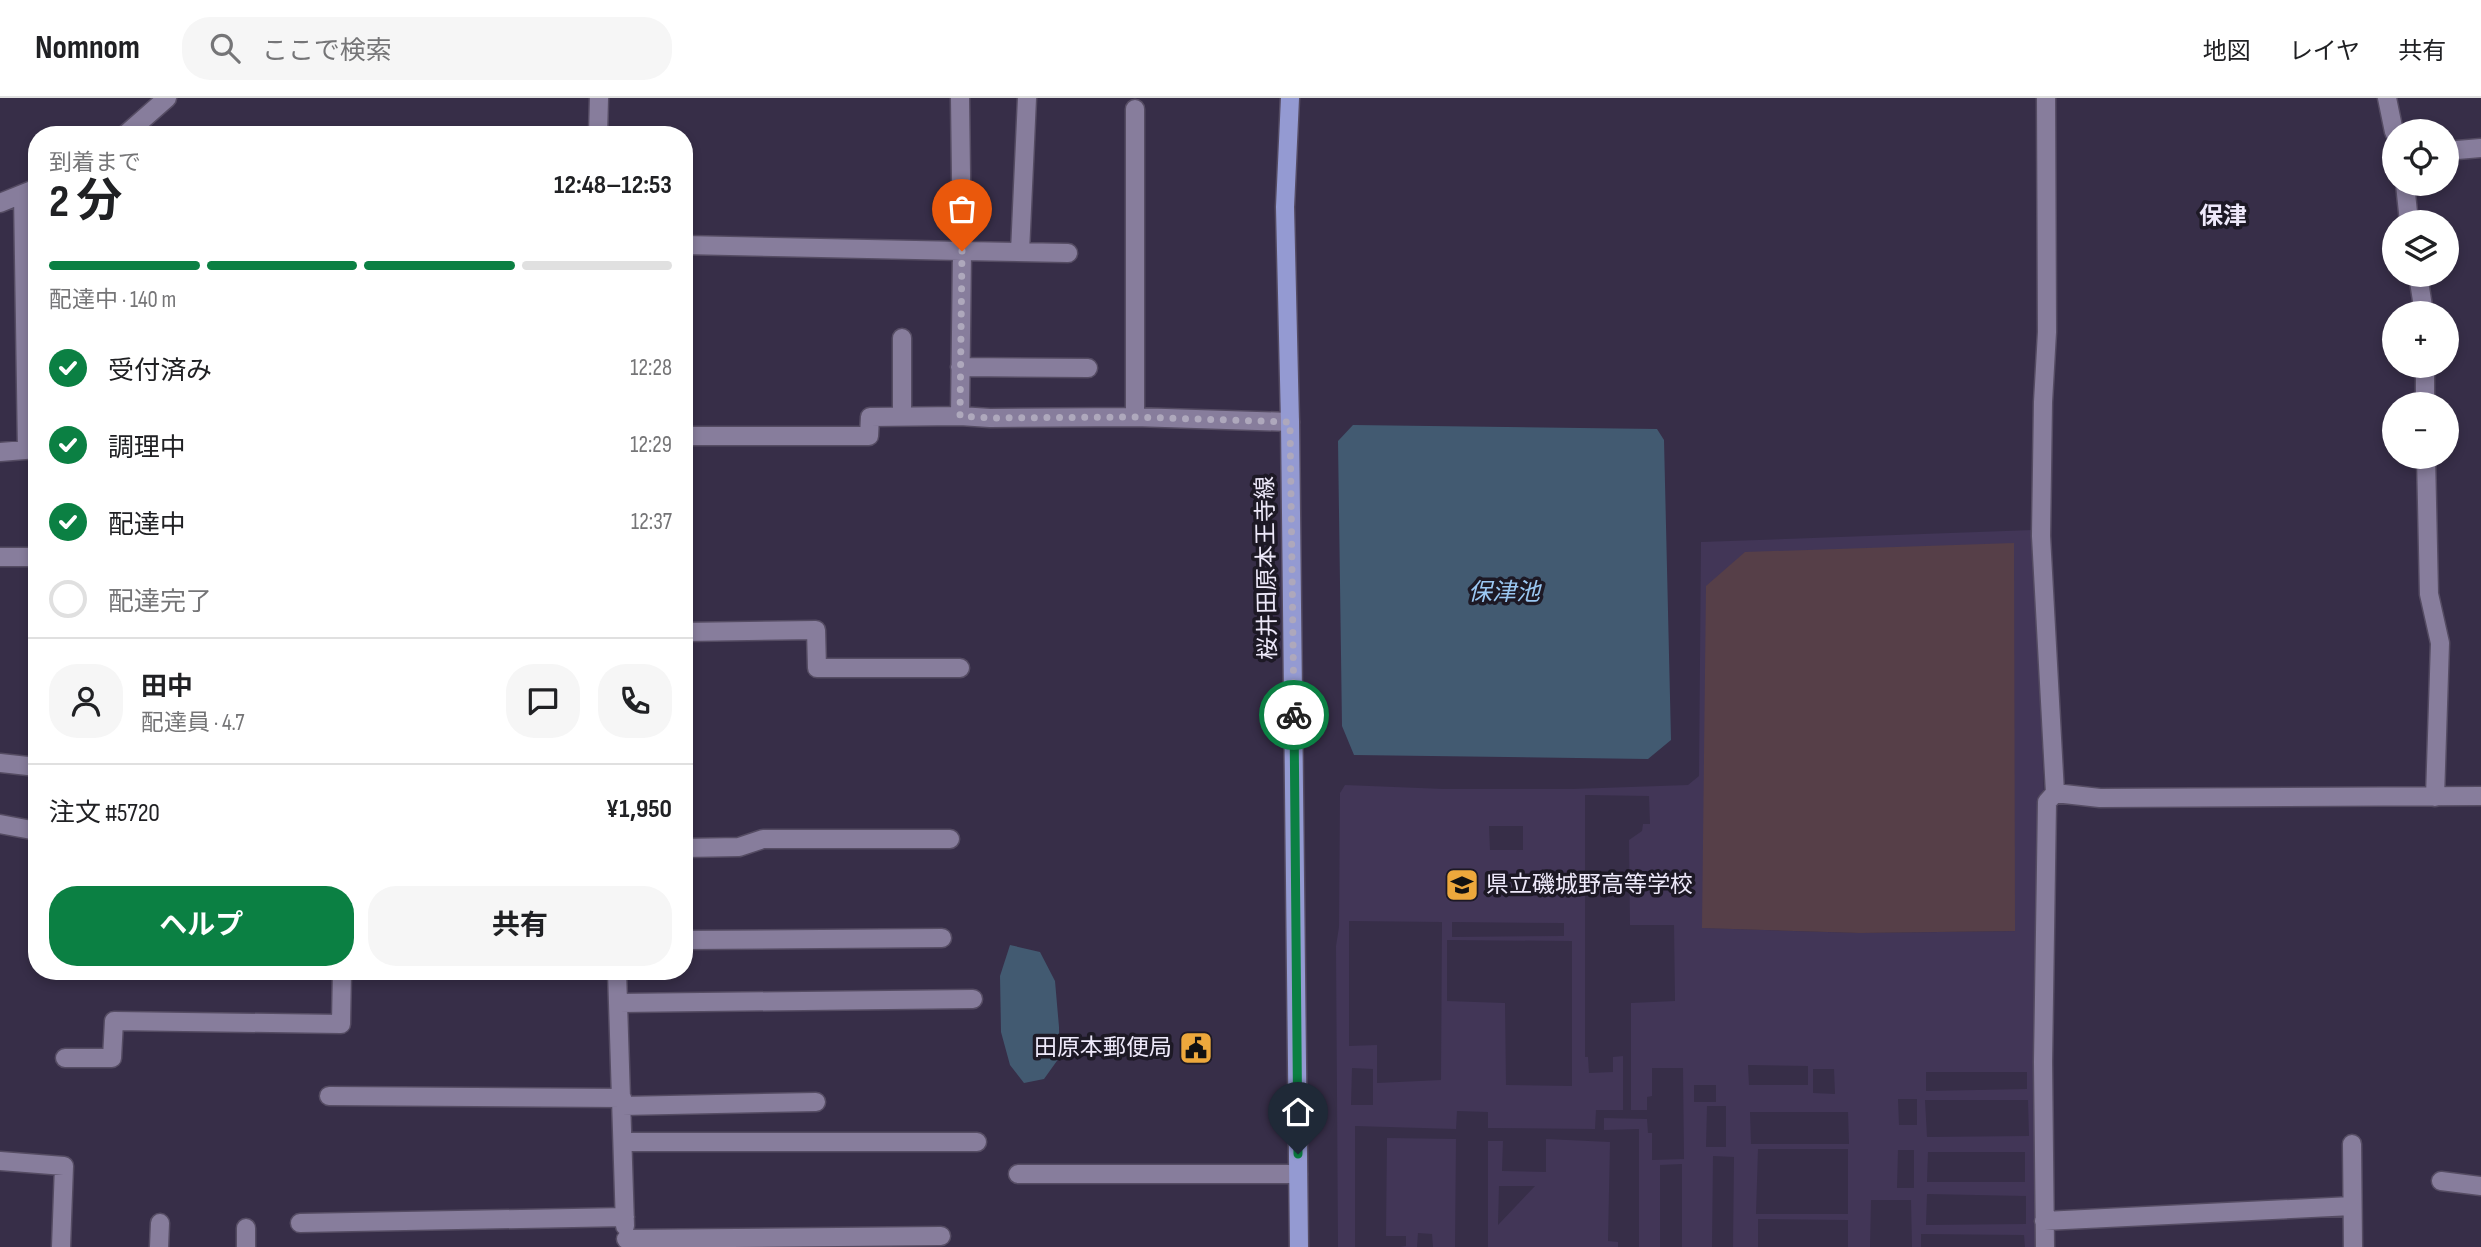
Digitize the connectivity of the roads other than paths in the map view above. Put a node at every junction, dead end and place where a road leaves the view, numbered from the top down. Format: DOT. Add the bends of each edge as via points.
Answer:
graph roads {
  1 [pos="167,98"];
  2 [pos="599,98"];
  3 [pos="960,98"];
  4 [pos="1027,98"];
  5 [pos="1290,98"];
  6 [pos="2046,98"];
  7 [pos="2387,98"];
  8 [pos="1135,109"];
  9 [pos="2391,119"];
  10 [pos="135,126"];
  11 [pos="598,126"];
  12 [pos="2481,148"];
  13 [pos="2459,150"];
  14 [pos="28,192"];
  15 [pos="0,203"];
  16 [pos="693,245"];
  17 [pos="962,251"];
  18 [pos="1020,252"];
  19 [pos="1068,253"];
  20 [pos="902,338"];
  21 [pos="960,367"];
  22 [pos="1088,368"];
  23 [pos="902,416"];
  24 [pos="960,416"];
  25 [pos="1135,417"];
  26 [pos="1290,422"];
  27 [pos="693,436"];
  28 [pos="28,449"];
  29 [pos="0,452"];
  30 [pos="2427,469"];
  31 [pos="0,557"];
  32 [pos="28,557"];
  33 [pos="693,632"];
  34 [pos="960,668"];
  35 [pos="0,764"];
  36 [pos="28,766"];
  37 [pos="2055,793"];
  38 [pos="2481,796"];
  39 [pos="2435,797"];
  40 [pos="0,824"];
  41 [pos="28,829"];
  42 [pos="950,839"];
  43 [pos="693,848"];
  44 [pos="942,939"];
  45 [pos="693,940"];
  46 [pos="342,980"];
  47 [pos="618,980"];
  48 [pos="973,999"];
  49 [pos="620,1003"];
  50 [pos="65,1058"];
  51 [pos="329,1096"];
  52 [pos="622,1102"];
  53 [pos="816,1102"];
  54 [pos="623,1142"];
  55 [pos="977,1142"];
  56 [pos="2352,1144"];
  57 [pos="0,1161"];
  58 [pos="1018,1174"];
  59 [pos="1298,1174"];
  60 [pos="2441,1181"];
  61 [pos="2481,1186"];
  62 [pos="2352,1206"];
  63 [pos="625,1217"];
  64 [pos="2044,1221"];
  65 [pos="160,1223"];
  66 [pos="300,1223"];
  67 [pos="246,1228"];
  68 [pos="941,1236"];
  69 [pos="626,1243"];
  70 [pos="61,1247"];
  71 [pos="159,1247"];
  72 [pos="246,1247"];
  73 [pos="1298,1247"];
  74 [pos="2045,1247"];
  75 [pos="2353,1247"];
  1 -- 10 [label="street"];
  2 -- 11 [label="street"];
  3 -- 17 [label="street"];
  4 -- 18 [label="street"];
  5 -- 26 [label="main road, 桜井田原本王寺線" via="1285,207"];
  6 -- 37 [label="street" via="2047,332 2041,536"];
  7 -- 9 [label="street"];
  8 -- 25 [label="street"];
  12 -- 13 [label="street"];
  14 -- 15 [label="street"];
  16 -- 17 [label="street"];
  17 -- 18 [label="street"];
  17 -- 21 [label="street"];
  18 -- 19 [label="street"];
  20 -- 23 [label="street"];
  21 -- 22 [label="street"];
  21 -- 24 [label="street"];
  23 -- 24 [label="street"];
  23 -- 27 [label="street" via="870,417 869,436"];
  24 -- 25 [label="street"];
  25 -- 26 [label="street"];
  26 -- 59 [label="main road, 桜井田原本王寺線"];
  28 -- 29 [label="street"];
  30 -- 39 [label="street" via="2429,594 2440,643"];
  31 -- 32 [label="street"];
  33 -- 34 [label="street" via="816,630 817,668"];
  35 -- 36 [label="street"];
  37 -- 39 [label="street" via="2100,798"];
  37 -- 64 [label="street" via="2047,802 2046,816"];
  38 -- 39 [label="street"];
  40 -- 41 [label="street"];
  42 -- 43 [label="street" via="763,839 740,847"];
  44 -- 45 [label="street"];
  46 -- 50 [label="street" via="341,1024 114,1021 112,1058"];
  47 -- 49 [label="street"];
  48 -- 49 [label="street"];
  49 -- 52 [label="street"];
  51 -- 52 [label="street"];
  52 -- 53 [label="street"];
  52 -- 54 [label="street"];
  54 -- 55 [label="street"];
  54 -- 63 [label="street"];
  56 -- 62 [label="street"];
  57 -- 70 [label="street" via="64,1166"];
  58 -- 59 [label="street"];
  59 -- 73 [label="main road, 桜井田原本王寺線"];
  60 -- 61 [label="street"];
  62 -- 64 [label="street"];
  62 -- 75 [label="street"];
  63 -- 66 [label="street"];
  63 -- 69 [label="street"];
  64 -- 74 [label="street"];
  65 -- 71 [label="street"];
  67 -- 72 [label="street"];
  68 -- 69 [label="street"];
}
